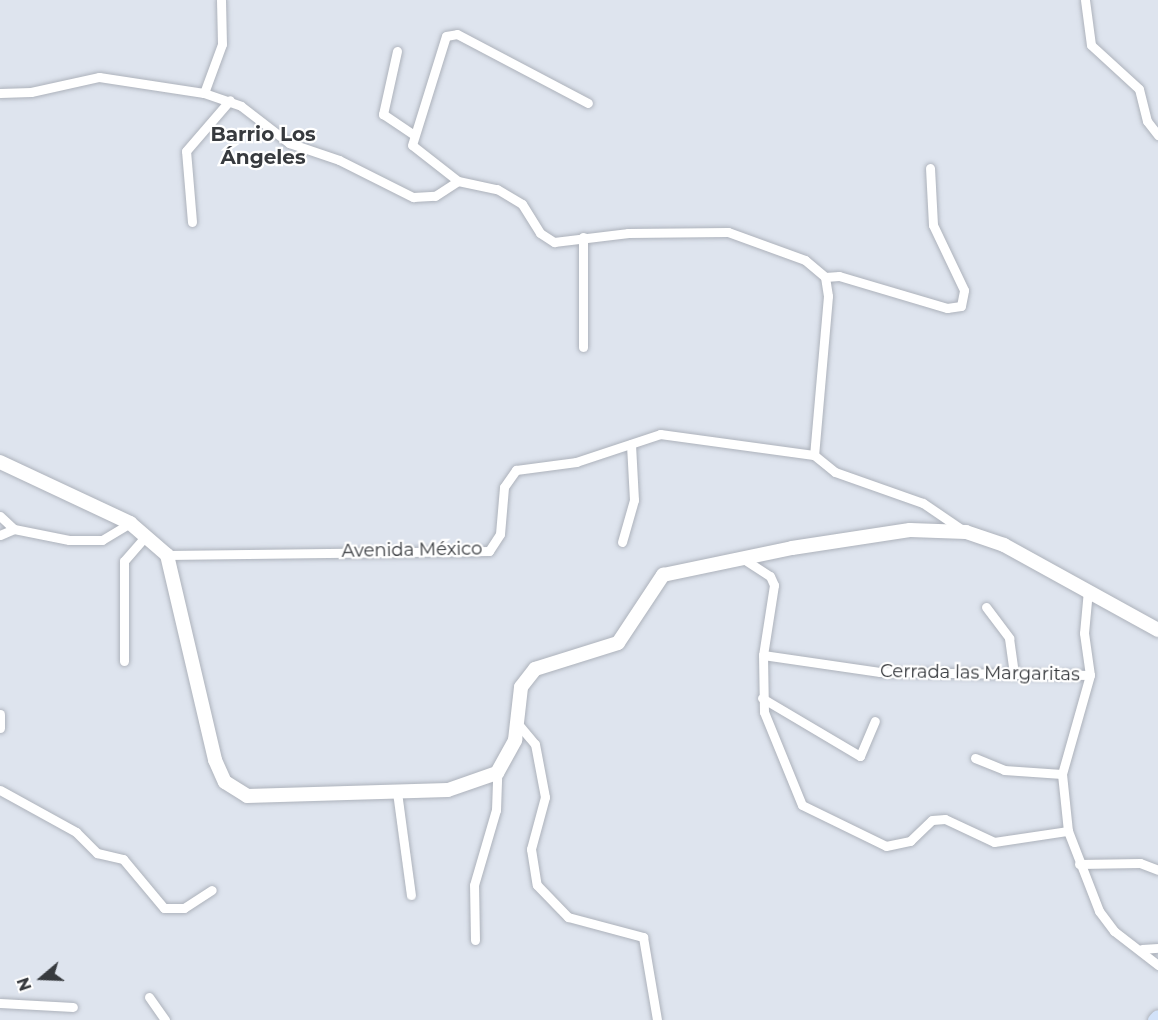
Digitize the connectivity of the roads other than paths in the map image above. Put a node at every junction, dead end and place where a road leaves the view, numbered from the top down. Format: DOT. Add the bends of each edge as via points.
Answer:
graph roads {
  1 [pos="221,0"];
  2 [pos="1085,0"];
  3 [pos="397,51"];
  4 [pos="0,93"];
  5 [pos="204,93"];
  6 [pos="230,100"];
  7 [pos="588,103"];
  8 [pos="413,134"];
  9 [pos="1158,135"];
  10 [pos="930,168"];
  11 [pos="458,181"];
  12 [pos="192,222"];
  13 [pos="583,237"];
  14 [pos="825,277"];
  15 [pos="584,347"];
  16 [pos="631,444"];
  17 [pos="814,455"];
  18 [pos="0,462"];
  19 [pos="0,516"];
  20 [pos="130,523"];
  21 [pos="14,529"];
  22 [pos="966,532"];
  23 [pos="0,535"];
  24 [pos="146,536"];
  25 [pos="622,542"];
  26 [pos="167,555"];
  27 [pos="742,558"];
  28 [pos="1088,590"];
  29 [pos="986,607"];
  30 [pos="1158,630"];
  31 [pos="763,655"];
  32 [pos="124,661"];
  33 [pos="1014,675"];
  34 [pos="1090,675"];
  35 [pos="762,698"];
  36 [pos="0,714"];
  37 [pos="875,721"];
  38 [pos="518,724"];
  39 [pos="0,728"];
  40 [pos="975,758"];
  41 [pos="497,773"];
  42 [pos="1062,774"];
  43 [pos="0,790"];
  44 [pos="397,792"];
  45 [pos="1068,831"];
  46 [pos="1079,864"];
  47 [pos="1158,870"];
  48 [pos="212,890"];
  49 [pos="411,895"];
  50 [pos="475,940"];
  51 [pos="1158,948"];
  52 [pos="1142,949"];
  53 [pos="1158,965"];
  54 [pos="149,997"];
  55 [pos="0,1004"];
  56 [pos="73,1007"];
  57 [pos="165,1020"];
  58 [pos="657,1020"];
  1 -- 5 [label="street" via="222,44"];
  2 -- 9 [label="street" via="1091,45 1139,89 1147,122"];
  3 -- 8 [label="street" via="383,114"];
  4 -- 5 [label="street" via="31,92 99,77"];
  5 -- 6 [label="street"];
  6 -- 11 [label="street" via="289,143 349,165 399,193 425,199"];
  6 -- 12 [label="street" via="186,151"];
  7 -- 8 [label="street" via="452,34 442,47"];
  8 -- 11 [label="street" via="417,152"];
  10 -- 14 [label="street" via="933,225 964,290 961,306 947,308 839,276"];
  11 -- 13 [label="street" via="513,197 546,240"];
  13 -- 14 [label="street" via="728,232 805,260"];
  13 -- 15 [label="street"];
  14 -- 17 [label="street" via="829,326"];
  16 -- 17 [label="street, Avenida México" via="676,434"];
  16 -- 25 [label="street" via="634,500"];
  16 -- 26 [label="street, Avenida México" via="576,462 516,470 504,487 500,534 489,551"];
  17 -- 22 [label="street, Avenida México" via="835,472 923,503"];
  18 -- 20 [label="street"];
  19 -- 21 [label="street"];
  20 -- 21 [label="street" via="102,540 87,541"];
  20 -- 24 [label="street"];
  21 -- 23 [label="street"];
  22 -- 27 [label="street" via="883,533"];
  22 -- 28 [label="street" via="1004,545"];
  24 -- 26 [label="street"];
  24 -- 32 [label="street" via="124,561"];
  26 -- 44 [label="street" via="225,782 247,796"];
  27 -- 31 [label="street" via="770,576 774,585"];
  27 -- 38 [label="street" via="663,575 618,643 535,669 521,687"];
  28 -- 30 [label="street"];
  28 -- 34 [label="street" via="1084,633"];
  29 -- 33 [label="street" via="1009,638"];
  31 -- 33 [label="street, Cerrada las Margaritas" via="880,672"];
  31 -- 35 [label="street"];
  33 -- 34 [label="street, Cerrada las Margaritas"];
  34 -- 42 [label="street"];
  35 -- 37 [label="street" via="860,756"];
  35 -- 45 [label="street" via="802,804 886,846 910,841 933,820 945,819 994,842"];
  36 -- 39 [label="street"];
  38 -- 41 [label="street" via="510,755"];
  38 -- 58 [label="street" via="535,744 545,797 531,849 537,885 568,917 643,937"];
  40 -- 42 [label="street" via="1004,770"];
  41 -- 44 [label="street" via="448,790"];
  41 -- 50 [label="street" via="496,810 474,885"];
  42 -- 45 [label="street"];
  43 -- 48 [label="street" via="76,832 97,853 123,859 164,908 184,908"];
  44 -- 49 [label="street"];
  45 -- 46 [label="street"];
  46 -- 47 [label="street" via="1140,863"];
  46 -- 52 [label="street" via="1114,932"];
  51 -- 52 [label="street"];
  52 -- 53 [label="street"];
  54 -- 57 [label="street"];
  55 -- 56 [label="street"];
}
